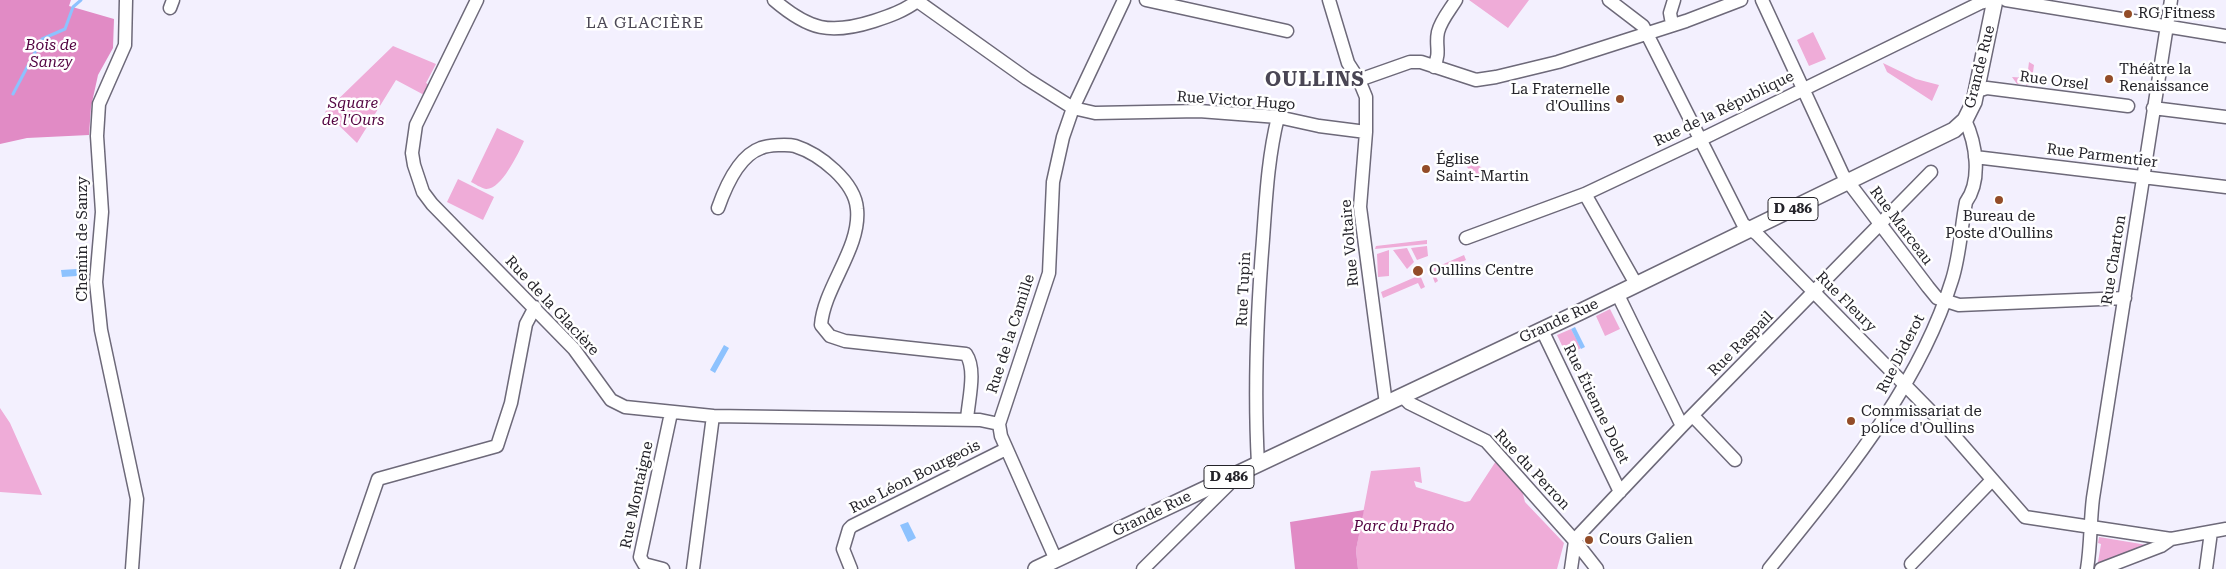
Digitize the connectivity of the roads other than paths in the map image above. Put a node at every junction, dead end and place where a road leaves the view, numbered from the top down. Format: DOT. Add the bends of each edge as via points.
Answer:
graph roads {
  1 [pos="126,0"];
  2 [pos="478,0"];
  3 [pos="774,0"];
  4 [pos="916,0"];
  5 [pos="1124,0"];
  6 [pos="1146,0"];
  7 [pos="1330,0"];
  8 [pos="1456,0"];
  9 [pos="1609,0"];
  10 [pos="1674,0"];
  11 [pos="1741,0"];
  12 [pos="1762,0"];
  13 [pos="1994,0"];
  14 [pos="2006,0"];
  15 [pos="2171,0"];
  16 [pos="1672,24"];
  17 [pos="2168,26"];
  18 [pos="1287,31"];
  19 [pos="1646,32"];
  20 [pos="2226,36"];
  21 [pos="1434,67"];
  22 [pos="1359,80"];
  23 [pos="1802,90"];
  24 [pos="1977,91"];
  25 [pos="2128,106"];
  26 [pos="1073,108"];
  27 [pos="2153,108"];
  28 [pos="1278,117"];
  29 [pos="2226,117"];
  30 [pos="1966,120"];
  31 [pos="1366,132"];
  32 [pos="1700,140"];
  33 [pos="1975,157"];
  34 [pos="1932,172"];
  35 [pos="2143,177"];
  36 [pos="1848,183"];
  37 [pos="2226,187"];
  38 [pos="1585,194"];
  39 [pos="718,208"];
  40 [pos="1881,225"];
  41 [pos="1750,230"];
  42 [pos="1466,238"];
  43 [pos="1636,284"];
  44 [pos="1814,293"];
  45 [pos="1617,294"];
  46 [pos="2125,298"];
  47 [pos="1945,301"];
  48 [pos="535,307"];
  49 [pos="1542,330"];
  50 [pos="1905,385"];
  51 [pos="1402,396"];
  52 [pos="1386,404"];
  53 [pos="671,413"];
  54 [pos="714,416"];
  55 [pos="1693,416"];
  56 [pos="966,420"];
  57 [pos="999,424"];
  58 [pos="1682,426"];
  59 [pos="1006,449"];
  60 [pos="1735,460"];
  61 [pos="1258,464"];
  62 [pos="1232,476"];
  63 [pos="1992,480"];
  64 [pos="1620,492"];
  65 [pos="2089,526"];
  66 [pos="2226,529"];
  67 [pos="2211,532"];
  68 [pos="2171,539"];
  69 [pos="1575,541"];
  70 [pos="1056,560"];
  71 [pos="1911,564"];
  72 [pos="1594,565"];
  73 [pos="132,569"];
  74 [pos="347,569"];
  75 [pos="663,569"];
  76 [pos="693,569"];
  77 [pos="851,569"];
  78 [pos="1036,569"];
  79 [pos="1144,569"];
  80 [pos="1572,569"];
  81 [pos="1769,569"];
  82 [pos="2078,569"];
  83 [pos="2087,569"];
  84 [pos="2101,569"];
  85 [pos="2206,569"];
  1 -- 73 [label="street, Chemin de Sanzy" via="125,45 99,104 97,136 102,212 96,282 101,330 136,499"];
  2 -- 48 [label="street, Rue de la Glacière" via="416,125 412,153 414,165 423,192 432,204"];
  3 -- 4 [label="street" via="802,21 839,30 893,14"];
  4 -- 26 [label="street" via="1019,74"];
  5 -- 26 [label="street, Rue de la Camille"];
  6 -- 18 [label="street"];
  7 -- 22 [label="street, Rue Voltaire" via="1348,63"];
  8 -- 21 [label="street" via="1438,34 1439,56"];
  9 -- 19 [label="street, Rue Fleury" via="1636,20"];
  10 -- 16 [label="street" via="1670,13"];
  11 -- 16 [label="street"];
  12 -- 23 [label="street, Rue Marceau"];
  13 -- 23 [label="street, Rue de la République" via="1980,3"];
  13 -- 24 [label="main road, Grande Rue"];
  14 -- 17 [label="street"];
  15 -- 17 [label="street, Rue Charton"];
  16 -- 19 [label="street"];
  17 -- 20 [label="street"];
  17 -- 27 [label="street, Rue Charton"];
  19 -- 21 [label="street" via="1558,62 1489,78 1476,80"];
  19 -- 32 [label="street, Rue Fleury"];
  21 -- 22 [label="street" via="1410,62"];
  22 -- 31 [label="street, Rue Voltaire" via="1366,97"];
  23 -- 32 [label="street, Rue de la République"];
  23 -- 36 [label="street, Rue Marceau"];
  24 -- 25 [label="street, Rue Orsel" via="1987,88"];
  24 -- 30 [label="main road, Grande Rue"];
  26 -- 28 [label="street, Rue Victor Hugo" via="1095,113 1199,111"];
  26 -- 57 [label="street, Rue de la Camille" via="1053,182 1048,273"];
  27 -- 29 [label="street"];
  27 -- 35 [label="street, Rue Charton"];
  28 -- 31 [label="street, Rue Victor Hugo"];
  28 -- 61 [label="street, Rue Tupin" via="1267,182 1259,286"];
  30 -- 33 [label="street, Rue Diderot"];
  30 -- 36 [label="main road, Grande Rue / D 486" via="1954,130"];
  31 -- 52 [label="street, Rue Voltaire" via="1360,207"];
  32 -- 38 [label="street, Rue de la République"];
  32 -- 41 [label="street, Rue Fleury" via="1737,215"];
  33 -- 35 [label="street, Rue Parmentier"];
  33 -- 47 [label="street, Rue Diderot" via="1972,194 1966,202 1953,278"];
  34 -- 40 [label="street, Rue Raspail"];
  35 -- 37 [label="street, Rue Parmentier"];
  35 -- 46 [label="street, Rue Charton"];
  36 -- 40 [label="street, Rue Marceau"];
  36 -- 41 [label="main road, Grande Rue / D 486"];
  38 -- 42 [label="street, Rue de la République"];
  38 -- 43 [label="street"];
  39 -- 56 [label="street, Rue de la Camille" via="729,179 761,148 794,145 831,168 852,192 857,208 856,229 821,325 830,336 845,342 966,354 970,360"];
  40 -- 44 [label="street, Rue Raspail"];
  40 -- 47 [label="street, Rue Marceau" via="1937,298"];
  41 -- 43 [label="main road, Grande Rue / D 486"];
  41 -- 44 [label="street, Rue Fleury"];
  43 -- 45 [label="main road, Grande Rue / D 486"];
  44 -- 50 [label="street, Rue Fleury"];
  44 -- 55 [label="street, Rue Raspail"];
  45 -- 49 [label="main road, Grande Rue / D 486"];
  45 -- 58 [label="street"];
  46 -- 47 [label="street" via="1959,305"];
  46 -- 65 [label="street, Rue Charton"];
  47 -- 50 [label="street, Rue Diderot"];
  48 -- 53 [label="street, Rue de la Glacière" via="574,349 611,400 625,407"];
  48 -- 74 [label="street" via="526,324 511,403 497,446 378,479"];
  49 -- 51 [label="main road, Grande Rue / D 486"];
  49 -- 64 [label="street, Rue Étienne Dolet"];
  50 -- 63 [label="street, Rue Fleury"];
  50 -- 81 [label="street, Rue Diderot" via="1851,464"];
  51 -- 52 [label="main road, Grande Rue / D 486"];
  51 -- 69 [label="street, Rue du Perron" via="1409,403 1486,441"];
  52 -- 61 [label="main road, Grande Rue / D 486"];
  53 -- 54 [label="street, Rue de la Glacière"];
  53 -- 75 [label="street, Rue Montaigne" via="640,557 644,564"];
  54 -- 56 [label="street, Rue de la Glacière"];
  54 -- 76 [label="street"];
  55 -- 58 [label="street, Rue Raspail"];
  55 -- 60 [label="street"];
  56 -- 57 [label="street, Rue de la Glacière"];
  57 -- 59 [label="street"];
  58 -- 64 [label="street, Rue Raspail"];
  59 -- 70 [label="street"];
  59 -- 77 [label="street, Rue Léon Bourgeois" via="852,526 843,548"];
  61 -- 62 [label="main road, Grande Rue / D 486"];
  62 -- 70 [label="main road, Grande Rue / D 486"];
  62 -- 79 [label="street" via="1228,485"];
  63 -- 65 [label="street, Rue Fleury" via="2025,517"];
  63 -- 71 [label="street"];
  64 -- 69 [label="street, Rue Raspail"];
  65 -- 68 [label="street, Rue Fleury"];
  65 -- 82 [label="street, Rue Charton"];
  65 -- 83 [label="street, Rue Charton" via="2092,540"];
  66 -- 67 [label="street"];
  67 -- 68 [label="street"];
  67 -- 85 [label="street"];
  68 -- 84 [label="street"];
  69 -- 72 [label="street, Rue du Perron"];
  69 -- 80 [label="street"];
  70 -- 78 [label="main road, Grande Rue / D 486"];
  72 -- 80 [label="street" via="1578,564"];
}
